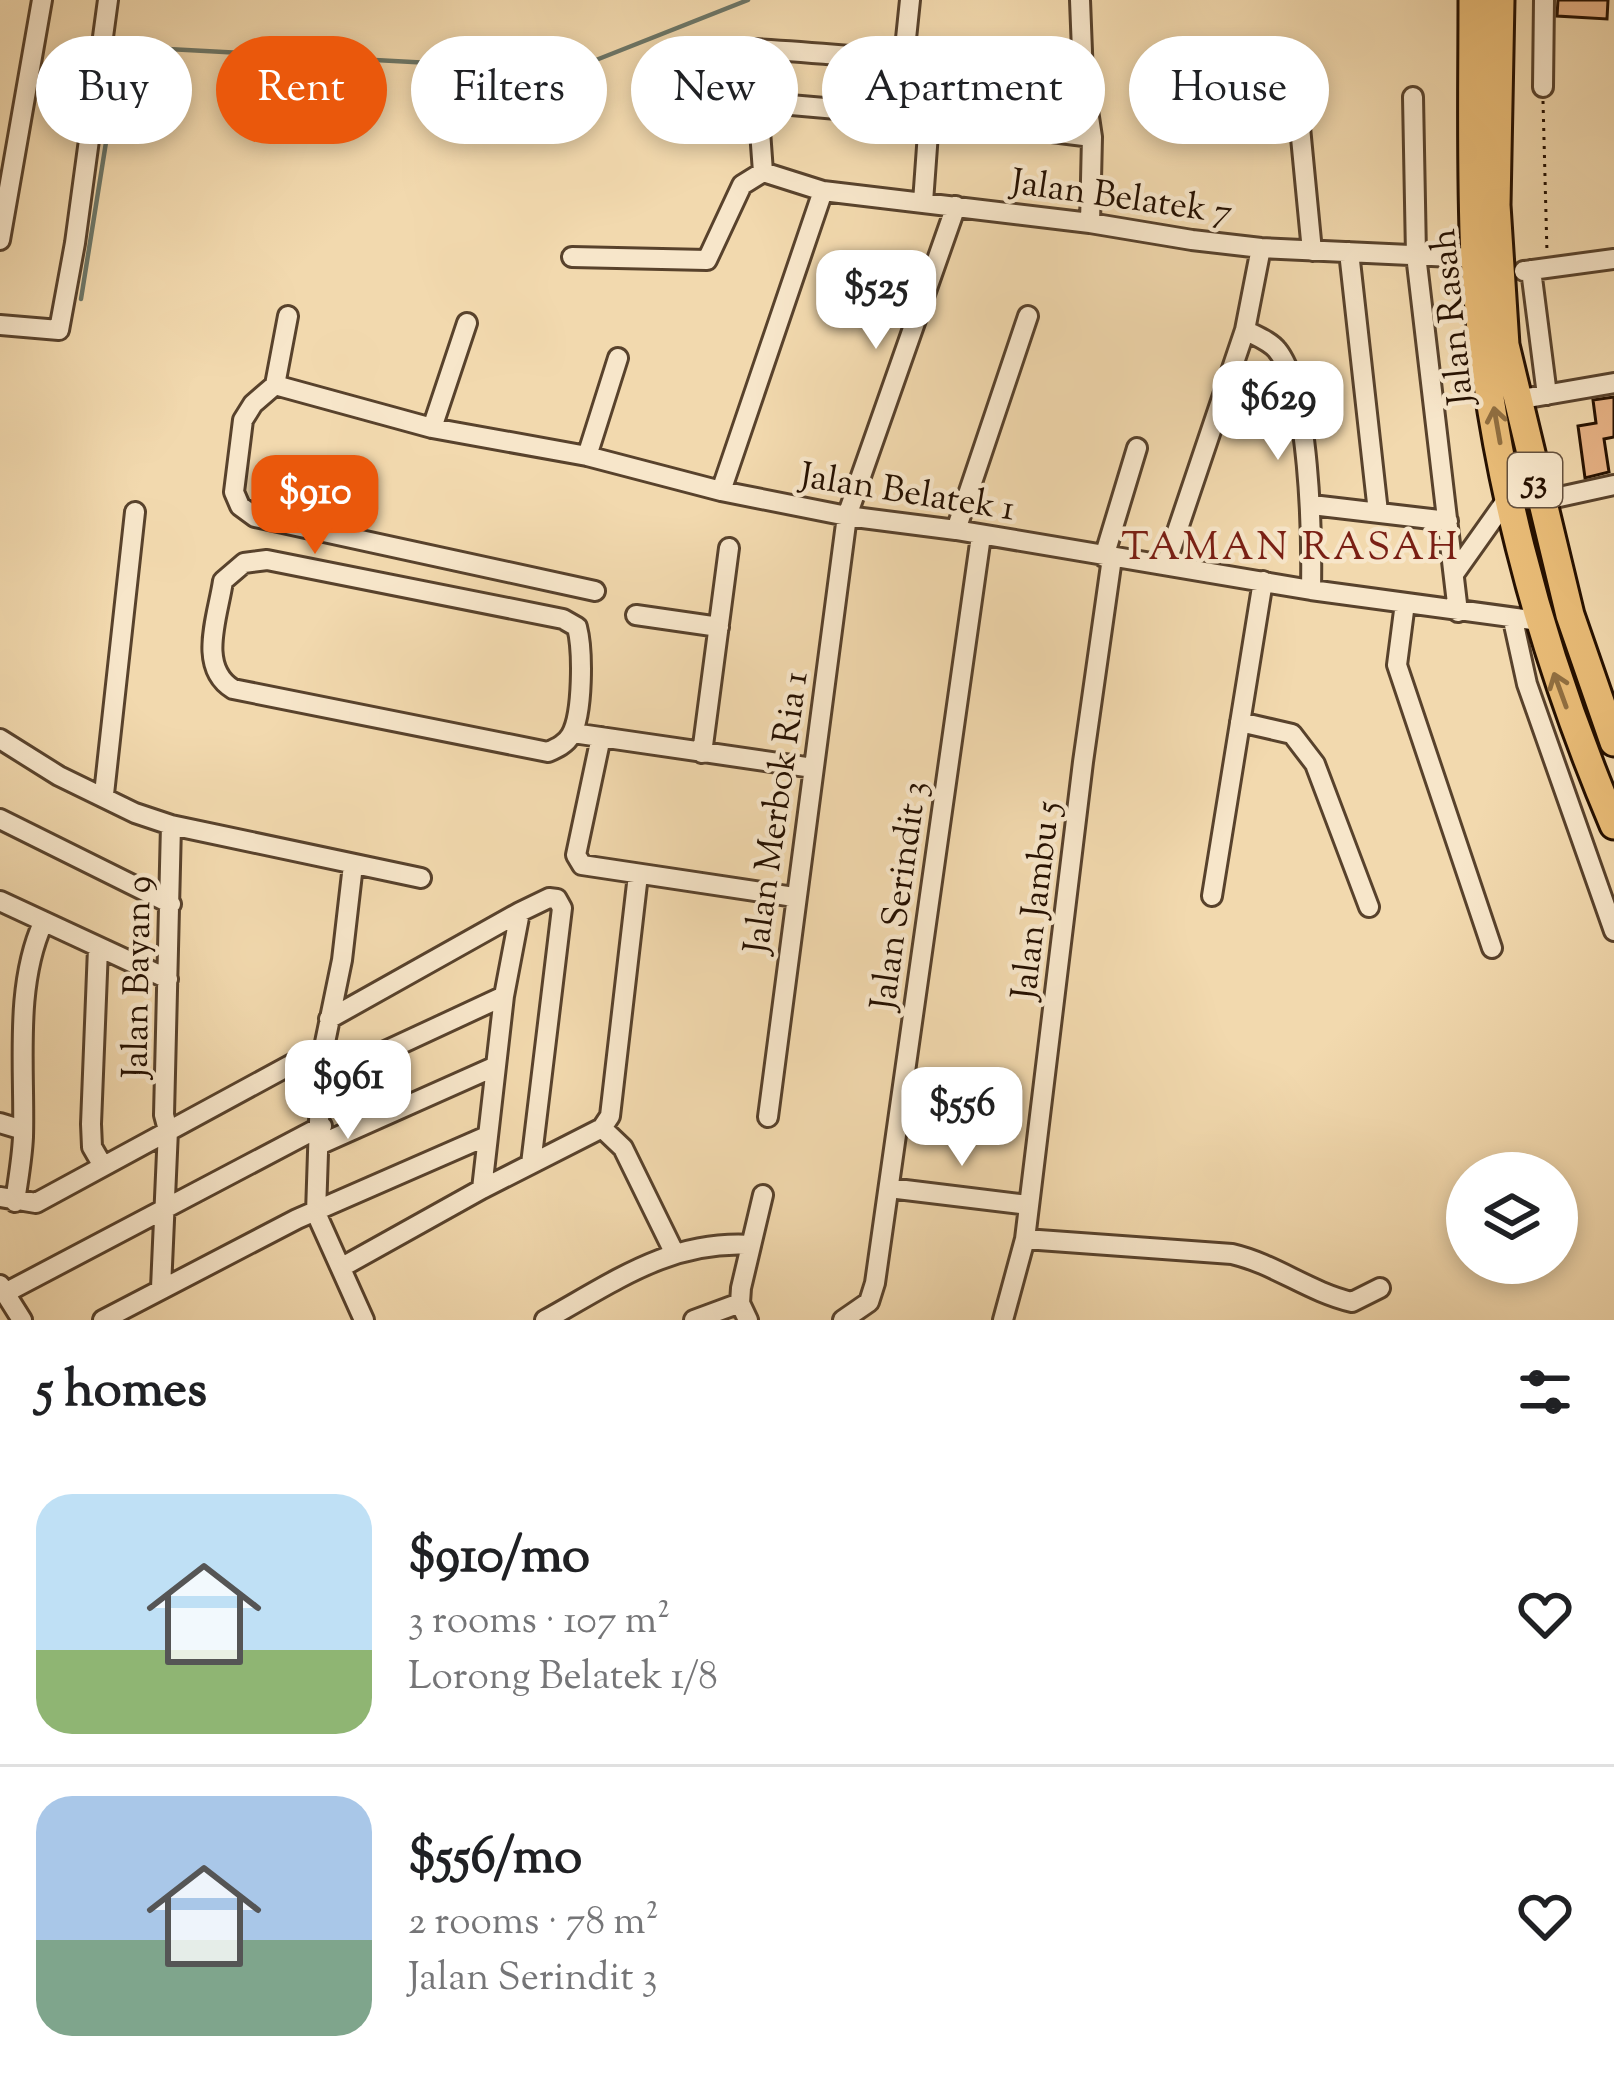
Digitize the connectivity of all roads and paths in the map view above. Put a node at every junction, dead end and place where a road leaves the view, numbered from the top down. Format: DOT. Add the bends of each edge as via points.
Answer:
graph roads {
  1 [pos="42,0"];
  2 [pos="108,0"];
  3 [pos="910,0"];
  4 [pos="1080,0"];
  5 [pos="1544,0"];
  6 [pos="1496,1"];
  7 [pos="906,36"];
  8 [pos="1081,36"];
  9 [pos="1543,87"];
  10 [pos="1413,98"];
  11 [pos="761,144"];
  12 [pos="926,144"];
  13 [pos="1092,144"];
  14 [pos="1302,144"];
  15 [pos="763,172"];
  16 [pos="823,191"];
  17 [pos="923,202"];
  18 [pos="956,206"];
  19 [pos="1090,223"];
  20 [pos="0,240"];
  21 [pos="1262,248"];
  22 [pos="1312,251"];
  23 [pos="1349,252"];
  24 [pos="1416,255"];
  25 [pos="572,257"];
  26 [pos="1614,259"];
  27 [pos="1486,266"];
  28 [pos="1539,269"];
  29 [pos="288,316"];
  30 [pos="1028,316"];
  31 [pos="467,323"];
  32 [pos="0,325"];
  33 [pos="1245,330"];
  34 [pos="618,358"];
  35 [pos="1614,383"];
  36 [pos="275,385"];
  37 [pos="1547,395"];
  38 [pos="1516,400"];
  39 [pos="431,428"];
  40 [pos="1137,448"];
  41 [pos="586,456"];
  42 [pos="1614,484"];
  43 [pos="721,491"];
  44 [pos="1510,494"];
  45 [pos="1541,501"];
  46 [pos="1312,505"];
  47 [pos="135,512"];
  48 [pos="1378,512"];
  49 [pos="847,516"];
  50 [pos="1448,521"];
  51 [pos="956,530"];
  52 [pos="981,536"];
  53 [pos="729,548"];
  54 [pos="1108,557"];
  55 [pos="1166,564"];
  56 [pos="1454,574"];
  57 [pos="1263,581"];
  58 [pos="1311,590"];
  59 [pos="595,591"];
  60 [pos="1405,603"];
  61 [pos="1458,611"];
  62 [pos="636,615"];
  63 [pos="1570,615"];
  64 [pos="1526,621"];
  65 [pos="718,628"];
  66 [pos="1240,722"];
  67 [pos="573,733"];
  68 [pos="601,737"];
  69 [pos="0,739"];
  70 [pos="1614,742"];
  71 [pos="702,753"];
  72 [pos="813,768"];
  73 [pos="104,794"];
  74 [pos="0,819"];
  75 [pos="171,825"];
  76 [pos="1614,825"];
  77 [pos="353,865"];
  78 [pos="638,874"];
  79 [pos="421,878"];
  80 [pos="1212,896"];
  81 [pos="794,897"];
  82 [pos="0,901"];
  83 [pos="171,904"];
  84 [pos="1369,907"];
  85 [pos="520,912"];
  86 [pos="44,923"];
  87 [pos="1614,931"];
  88 [pos="98,948"];
  89 [pos="1492,949"];
  90 [pos="168,979"];
  91 [pos="504,996"];
  92 [pos="328,1019"];
  93 [pos="0,1054"];
  94 [pos="21,1061"];
  95 [pos="496,1066"];
  96 [pos="322,1071"];
  97 [pos="768,1117"];
  98 [pos="606,1122"];
  99 [pos="0,1123"];
  100 [pos="23,1130"];
  101 [pos="168,1130"];
  102 [pos="321,1135"];
  103 [pos="487,1136"];
  104 [pos="532,1164"];
  105 [pos="103,1166"];
  106 [pos="889,1187"];
  107 [pos="482,1189"];
  108 [pos="763,1195"];
  109 [pos="7,1200"];
  110 [pos="1028,1205"];
  111 [pos="164,1209"];
  112 [pos="316,1213"];
  113 [pos="0,1217"];
  114 [pos="1024,1239"];
  115 [pos="752,1245"];
  116 [pos="674,1252"];
  117 [pos="342,1267"];
  118 [pos="160,1288"];
  119 [pos="1381,1288"];
  120 [pos="2,1289"];
  121 [pos="744,1312"];
  122 [pos="556,1318"];
  123 [pos="22,1320"];
  124 [pos="103,1320"];
  125 [pos="364,1320"];
  126 [pos="694,1320"];
  127 [pos="843,1320"];
  128 [pos="1003,1320"];
  1 -- 20 [label="street"];
  2 -- 32 [label="street" via="59,330"];
  3 -- 7 [label="street"];
  4 -- 8 [label="street"];
  5 -- 9 [label="street"];
  6 -- 27 [label="highway, Jalan Rasah / 53"];
  9 -- 28 [label="path"];
  10 -- 24 [label="street"];
  11 -- 15 [label="street"];
  12 -- 17 [label="street"];
  13 -- 19 [label="street"];
  14 -- 22 [label="street"];
  15 -- 16 [label="street, Jalan Belatek 7"];
  15 -- 25 [label="street" via="742,185 707,260"];
  16 -- 17 [label="street, Jalan Belatek 7"];
  16 -- 43 [label="street"];
  17 -- 18 [label="street, Jalan Belatek 7"];
  18 -- 19 [label="street, Jalan Belatek 7"];
  18 -- 49 [label="street, Jalan Merbok Ria 1"];
  19 -- 21 [label="street, Jalan Belatek 7"];
  21 -- 22 [label="street, Jalan Belatek 7"];
  21 -- 33 [label="street"];
  22 -- 23 [label="street, Jalan Belatek 7"];
  23 -- 24 [label="street, Jalan Belatek 7"];
  23 -- 48 [label="street"];
  24 -- 27 [label="street, Jalan Belatek 7"];
  24 -- 50 [label="street"];
  26 -- 28 [label="street, Jalan Belatek 7"];
  27 -- 28 [label="street, Jalan Belatek 7"];
  27 -- 38 [label="highway, Jalan Rasah / 53"];
  44 -- 27 [label="highway, Jalan Rasah / 53, one-way" via="1487,365"];
  28 -- 37 [label="street"];
  29 -- 36 [label="street"];
  30 -- 51 [label="street"];
  31 -- 39 [label="street"];
  33 -- 46 [label="street" via="1274,345 1290,370"];
  33 -- 55 [label="street"];
  34 -- 41 [label="street"];
  35 -- 37 [label="street"];
  36 -- 39 [label="street, Jalan Belatek 1"];
  36 -- 59 [label="street" via="243,420 234,492 255,517"];
  37 -- 38 [label="street"];
  38 -- 45 [label="highway, Jalan Rasah / 53"];
  39 -- 41 [label="street, Jalan Belatek 1"];
  40 -- 54 [label="street, Jalan Jambu 5"];
  41 -- 43 [label="street, Jalan Belatek 1"];
  42 -- 45 [label="street"];
  43 -- 49 [label="street, Jalan Belatek 1"];
  44 -- 56 [label="street"];
  44 -- 64 [label="highway, Jalan Rasah / 53"];
  45 -- 63 [label="highway, Jalan Rasah / 53"];
  46 -- 48 [label="street"];
  46 -- 58 [label="street"];
  47 -- 73 [label="street"];
  48 -- 50 [label="street"];
  49 -- 51 [label="street, Jalan Belatek 1"];
  49 -- 72 [label="street, Jalan Merbok Ria 1"];
  50 -- 56 [label="street"];
  51 -- 52 [label="street, Jalan Belatek 1"];
  52 -- 54 [label="street, Jalan Belatek 1"];
  52 -- 106 [label="street, Jalan Serindit 3"];
  53 -- 65 [label="street"];
  54 -- 55 [label="street, Jalan Belatek 1"];
  54 -- 110 [label="street, Jalan Jambu 5"];
  55 -- 57 [label="street, Jalan Belatek 1"];
  56 -- 61 [label="street"];
  57 -- 58 [label="street, Jalan Belatek 1"];
  57 -- 66 [label="street"];
  58 -- 60 [label="street, Jalan Belatek 1"];
  60 -- 61 [label="street, Jalan Belatek 1"];
  60 -- 89 [label="street" via="1397,665"];
  61 -- 64 [label="street, Jalan Belatek 1"];
  62 -- 65 [label="street"];
  63 -- 64 [label="highway"];
  63 -- 70 [label="highway, Jalan Rasah / 53"];
  76 -- 64 [label="highway, Jalan Rasah / 53, one-way"];
  64 -- 87 [label="street" via="1527,684"];
  65 -- 71 [label="street"];
  66 -- 80 [label="street"];
  66 -- 84 [label="street" via="1292,734 1315,764"];
  67 -- 67 [label="street" via="548,752 233,689 211,664 223,581 244,563 266,560 562,619 578,627 582,646"];
  67 -- 68 [label="street"];
  68 -- 71 [label="street"];
  68 -- 78 [label="street" via="576,855 582,865"];
  69 -- 73 [label="street"];
  71 -- 72 [label="street"];
  72 -- 81 [label="street, Jalan Merbok Ria 1"];
  73 -- 75 [label="street"];
  74 -- 83 [label="street"];
  75 -- 77 [label="street"];
  75 -- 83 [label="street, Jalan Bayan 9"];
  77 -- 79 [label="street"];
  77 -- 92 [label="street"];
  78 -- 81 [label="street"];
  78 -- 98 [label="street"];
  81 -- 97 [label="street, Jalan Merbok Ria 1"];
  82 -- 86 [label="street"];
  83 -- 90 [label="street, Jalan Bayan 9"];
  85 -- 91 [label="street"];
  85 -- 92 [label="street"];
  85 -- 104 [label="street" via="549,898 562,908"];
  86 -- 88 [label="street"];
  86 -- 94 [label="street" via="33,945"];
  88 -- 90 [label="street"];
  88 -- 105 [label="street" via="91,1124"];
  90 -- 101 [label="street, Jalan Bayan 9"];
  91 -- 95 [label="street"];
  91 -- 96 [label="street"];
  92 -- 96 [label="street"];
  93 -- 94 [label="street"];
  94 -- 100 [label="street"];
  95 -- 102 [label="street"];
  95 -- 103 [label="street"];
  96 -- 101 [label="street" via="305,1058"];
  96 -- 102 [label="street"];
  98 -- 104 [label="street"];
  98 -- 116 [label="street"];
  99 -- 100 [label="street"];
  100 -- 109 [label="street"];
  101 -- 105 [label="street"];
  101 -- 111 [label="street, Jalan Bayan 9"];
  102 -- 111 [label="street"];
  102 -- 112 [label="street"];
  103 -- 107 [label="street"];
  103 -- 112 [label="street"];
  104 -- 107 [label="street"];
  105 -- 109 [label="street" via="36,1203"];
  106 -- 110 [label="street"];
  106 -- 127 [label="street, Jalan Serindit 3" via="869,1302"];
  107 -- 117 [label="street"];
  108 -- 115 [label="street"];
  109 -- 113 [label="street"];
  110 -- 114 [label="street, Jalan Jambu 5"];
  111 -- 118 [label="street, Jalan Bayan 9"];
  111 -- 120 [label="street"];
  112 -- 117 [label="street"];
  112 -- 118 [label="street"];
  114 -- 119 [label="street" via="1232,1254 1352,1302"];
  114 -- 128 [label="street, Jalan Jambu 5"];
  115 -- 116 [label="street"];
  115 -- 121 [label="street"];
  116 -- 122 [label="street"];
  117 -- 125 [label="street"];
  118 -- 124 [label="street"];
  120 -- 123 [label="street"];
  121 -- 126 [label="street"];
}
